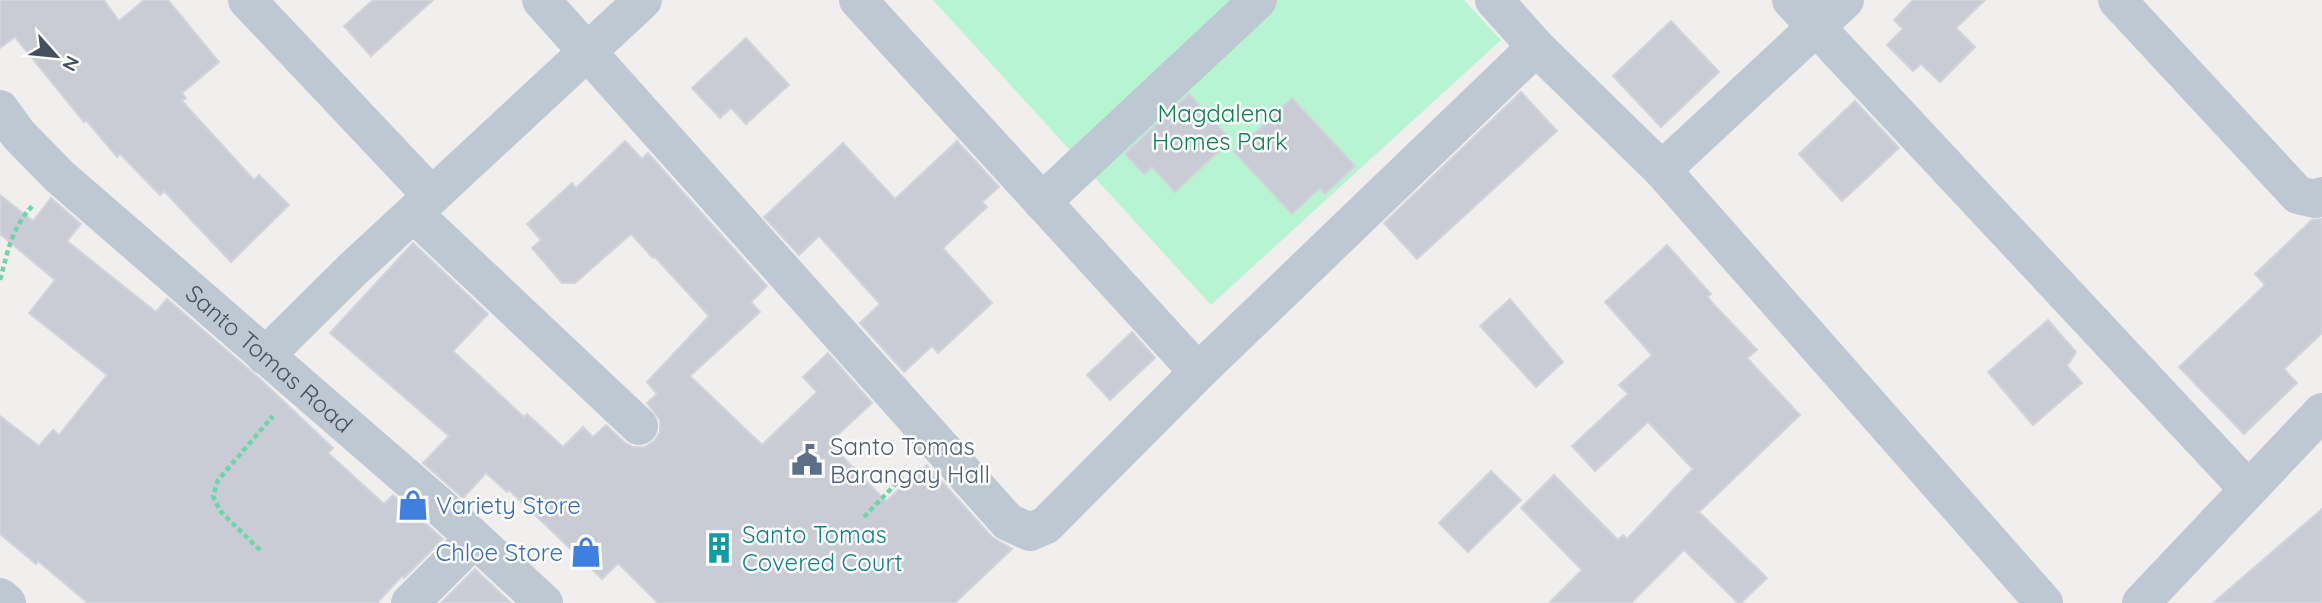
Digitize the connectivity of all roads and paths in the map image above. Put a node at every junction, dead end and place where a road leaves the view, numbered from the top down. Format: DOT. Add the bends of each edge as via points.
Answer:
graph roads {
  1 [pos="247,0"];
  2 [pos="541,0"];
  3 [pos="643,0"];
  4 [pos="858,0"];
  5 [pos="1258,0"];
  6 [pos="1494,0"];
  7 [pos="1845,0"];
  8 [pos="2118,0"];
  9 [pos="1803,14"];
  10 [pos="1536,47"];
  11 [pos="588,52"];
  12 [pos="0,109"];
  13 [pos="1662,170"];
  14 [pos="60,176"];
  15 [pos="2322,196"];
  16 [pos="1042,202"];
  17 [pos="423,205"];
  18 [pos="0,280"];
  19 [pos="265,356"];
  20 [pos="1198,372"];
  21 [pos="299,387"];
  22 [pos="2322,412"];
  23 [pos="639,426"];
  24 [pos="936,442"];
  25 [pos="2248,489"];
  26 [pos="864,517"];
  27 [pos="474,539"];
  28 [pos="260,550"];
  29 [pos="0,597"];
  30 [pos="541,602"];
  31 [pos="7,603"];
  32 [pos="410,603"];
  33 [pos="2044,603"];
  34 [pos="2141,603"];
  1 -- 17 [label="street"];
  2 -- 11 [label="street"];
  3 -- 11 [label="street"];
  4 -- 16 [label="street"];
  5 -- 16 [label="street"];
  6 -- 10 [label="street"];
  7 -- 9 [label="street"];
  8 -- 15 [label="street" via="2298,195"];
  9 -- 13 [label="street"];
  9 -- 25 [label="street"];
  10 -- 13 [label="street"];
  10 -- 20 [label="street"];
  11 -- 17 [label="street"];
  11 -- 24 [label="street"];
  12 -- 14 [label="street, Santo Tomas Road"];
  13 -- 33 [label="street"];
  14 -- 18 [label="path" via="21,218"];
  14 -- 19 [label="street, Santo Tomas Road"];
  16 -- 20 [label="street"];
  17 -- 19 [label="street"];
  17 -- 23 [label="street"];
  19 -- 21 [label="street, Santo Tomas Road"];
  20 -- 24 [label="street" via="1046,525 1030,532 1008,522"];
  21 -- 27 [label="street, Santo Tomas Road"];
  21 -- 28 [label="path" via="218,480 213,496 220,511"];
  22 -- 25 [label="street"];
  24 -- 26 [label="path"];
  25 -- 34 [label="street"];
  27 -- 30 [label="street, Santo Tomas Road"];
  27 -- 32 [label="street"];
  29 -- 31 [label="street"];
}
